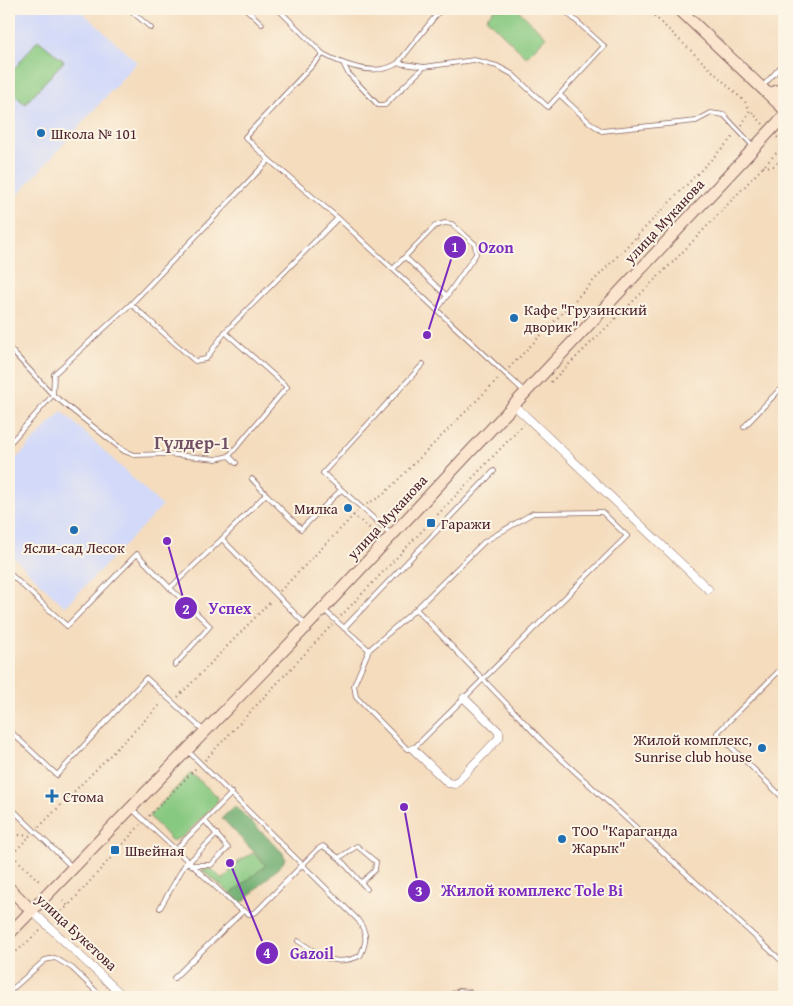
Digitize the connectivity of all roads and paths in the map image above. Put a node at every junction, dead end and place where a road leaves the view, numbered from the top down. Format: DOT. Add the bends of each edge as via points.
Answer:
graph roads {
  1 [pos="129,9"];
  2 [pos="246,9"];
  3 [pos="278,9"];
  4 [pos="433,9"];
  5 [pos="441,9"];
  6 [pos="563,9"];
  7 [pos="647,9"];
  8 [pos="679,9"];
  9 [pos="438,13"];
  10 [pos="262,24"];
  11 [pos="151,28"];
  12 [pos="323,54"];
  13 [pos="398,63"];
  14 [pos="784,63"];
  15 [pos="344,65"];
  16 [pos="424,67"];
  17 [pos="784,88"];
  18 [pos="765,91"];
  19 [pos="560,96"];
  20 [pos="784,109"];
  21 [pos="750,110"];
  22 [pos="784,116"];
  23 [pos="740,131"];
  24 [pos="770,131"];
  25 [pos="784,144"];
  26 [pos="754,147"];
  27 [pos="784,157"];
  28 [pos="269,160"];
  29 [pos="763,167"];
  30 [pos="338,218"];
  31 [pos="405,257"];
  32 [pos="393,269"];
  33 [pos="447,296"];
  34 [pos="130,304"];
  35 [pos="436,310"];
  36 [pos="225,332"];
  37 [pos="9,348"];
  38 [pos="423,364"];
  39 [pos="504,372"];
  40 [pos="549,384"];
  41 [pos="784,386"];
  42 [pos="525,392"];
  43 [pos="53,395"];
  44 [pos="513,404"];
  45 [pos="529,419"];
  46 [pos="744,427"];
  47 [pos="9,444"];
  48 [pos="229,456"];
  49 [pos="236,463"];
  50 [pos="494,471"];
  51 [pos="252,479"];
  52 [pos="341,490"];
  53 [pos="266,494"];
  54 [pos="361,508"];
  55 [pos="353,515"];
  56 [pos="372,530"];
  57 [pos="391,534"];
  58 [pos="222,539"];
  59 [pos="9,574"];
  60 [pos="170,588"];
  61 [pos="708,589"];
  62 [pos="276,595"];
  63 [pos="323,609"];
  64 [pos="416,609"];
  65 [pos="336,621"];
  66 [pos="307,626"];
  67 [pos="344,628"];
  68 [pos="369,650"];
  69 [pos="174,666"];
  70 [pos="784,666"];
  71 [pos="482,680"];
  72 [pos="168,698"];
  73 [pos="464,698"];
  74 [pos="173,703"];
  75 [pos="9,730"];
  76 [pos="205,732"];
  77 [pos="187,749"];
  78 [pos="414,749"];
  79 [pos="232,793"];
  80 [pos="784,799"];
  81 [pos="9,806"];
  82 [pos="130,808"];
  83 [pos="205,821"];
  84 [pos="35,831"];
  85 [pos="9,834"];
  86 [pos="216,834"];
  87 [pos="31,836"];
  88 [pos="175,850"];
  89 [pos="9,855"];
  90 [pos="339,858"];
  91 [pos="188,863"];
  92 [pos="304,864"];
  93 [pos="73,867"];
  94 [pos="41,883"];
  95 [pos="361,883"];
  96 [pos="9,888"];
  97 [pos="367,888"];
  98 [pos="68,906"];
  99 [pos="160,908"];
  100 [pos="32,910"];
  101 [pos="243,911"];
  102 [pos="47,924"];
  103 [pos="9,934"];
  104 [pos="298,941"];
  105 [pos="9,958"];
  106 [pos="784,963"];
  107 [pos="174,978"];
  108 [pos="9,992"];
  109 [pos="102,997"];
  110 [pos="124,997"];
  111 [pos="446,997"];
  112 [pos="474,997"];
  1 -- 11 [label="lane"];
  2 -- 10 [label="lane"];
  3 -- 12 [label="lane"];
  4 -- 9 [label="lane"];
  5 -- 9 [label="lane"];
  6 -- 19 [label="lane" via="604,46"];
  7 -- 21 [label="path"];
  8 -- 18 [label="main road"];
  9 -- 13 [label="lane"];
  12 -- 15 [label="lane"];
  12 -- 28 [label="lane" via="245,137"];
  13 -- 15 [label="lane" via="392,67 368,69"];
  13 -- 16 [label="lane"];
  14 -- 18 [label="lane"];
  15 -- 16 [label="lane" via="378,105 385,105"];
  16 -- 19 [label="lane" via="474,60 512,74 548,107"];
  17 -- 18 [label="main road"];
  18 -- 20 [label="main road"];
  19 -- 23 [label="lane" via="602,131 696,121 712,114 724,115"];
  21 -- 23 [label="path"];
  21 -- 24 [label="path"];
  22 -- 24 [label="main road, улица Муканова"];
  23 -- 26 [label="lane"];
  23 -- 39 [label="path"];
  24 -- 25 [label="path"];
  24 -- 26 [label="main road, улица Муканова"];
  25 -- 29 [label="path"];
  26 -- 42 [label="main road, улица Муканова"];
  27 -- 29 [label="path" via="774,166"];
  28 -- 30 [label="lane"];
  28 -- 34 [label="lane"];
  29 -- 40 [label="path"];
  30 -- 32 [label="lane"];
  30 -- 36 [label="lane"];
  31 -- 32 [label="lane"];
  31 -- 33 [label="lane"];
  31 -- 33 [label="lane" via="435,226 445,222 452,224 475,244 476,254"];
  32 -- 35 [label="lane"];
  33 -- 35 [label="lane"];
  34 -- 36 [label="lane" via="195,361 206,359"];
  34 -- 43 [label="lane" via="54,374"];
  35 -- 39 [label="lane"];
  36 -- 48 [label="lane" via="287,387"];
  37 -- 43 [label="lane"];
  38 -- 52 [label="lane" via="323,473"];
  39 -- 42 [label="lane"];
  39 -- 54 [label="path" via="383,495"];
  41 -- 46 [label="lane"];
  42 -- 44 [label="main road, улица Муканова"];
  43 -- 47 [label="lane"];
  43 -- 48 [label="lane" via="124,451 134,455 166,454 216,459"];
  44 -- 45 [label="street"];
  44 -- 57 [label="main road, улица Муканова"];
  45 -- 61 [label="street"];
  45 -- 65 [label="path"];
  48 -- 49 [label="lane"];
  50 -- 67 [label="lane"];
  51 -- 53 [label="lane"];
  52 -- 53 [label="lane" via="301,529"];
  52 -- 54 [label="lane"];
  53 -- 58 [label="lane"];
  54 -- 55 [label="path"];
  54 -- 57 [label="lane"];
  55 -- 56 [label="path"];
  55 -- 62 [label="path"];
  57 -- 63 [label="main road, улица Муканова"];
  58 -- 60 [label="lane"];
  58 -- 62 [label="lane"];
  59 -- 60 [label="lane" via="67,626 137,554"];
  60 -- 69 [label="lane" via="210,626"];
  62 -- 66 [label="lane"];
  62 -- 74 [label="path"];
  63 -- 65 [label="lane"];
  63 -- 66 [label="main road, улица Муканова"];
  64 -- 68 [label="lane"];
  64 -- 71 [label="lane"];
  64 -- 71 [label="lane" via="484,542 533,513 602,512 627,536"];
  65 -- 67 [label="lane"];
  66 -- 76 [label="main road, улица Муканова"];
  67 -- 68 [label="lane"];
  68 -- 78 [label="lane" via="354,685 356,697 407,749"];
  70 -- 80 [label="lane" via="717,733"];
  71 -- 73 [label="lane"];
  71 -- 106 [label="lane" via="546,745"];
  72 -- 74 [label="lane"];
  72 -- 75 [label="lane" via="146,678 57,775"];
  72 -- 84 [label="path"];
  73 -- 78 [label="lane"];
  73 -- 78 [label="street" via="499,732 499,738 455,784 448,783"];
  74 -- 76 [label="lane"];
  76 -- 77 [label="main road, улица Муканова"];
  77 -- 79 [label="lane"];
  77 -- 82 [label="main road, улица Муканова"];
  79 -- 83 [label="lane"];
  79 -- 92 [label="lane"];
  81 -- 84 [label="lane"];
  82 -- 88 [label="lane"];
  82 -- 93 [label="main road, улица Муканова"];
  83 -- 86 [label="lane"];
  83 -- 88 [label="lane"];
  84 -- 87 [label="path"];
  84 -- 93 [label="lane"];
  85 -- 87 [label="path"];
  86 -- 91 [label="lane"];
  86 -- 91 [label="lane" via="228,848 211,865"];
  87 -- 89 [label="path"];
  88 -- 91 [label="lane"];
  89 -- 94 [label="path"];
  90 -- 92 [label="lane" via="323,846"];
  90 -- 95 [label="lane"];
  90 -- 95 [label="lane" via="357,846 376,862 375,870"];
  91 -- 99 [label="lane"];
  91 -- 101 [label="lane"];
  92 -- 101 [label="lane" via="256,912 249,914"];
  92 -- 104 [label="lane" via="358,920 367,942 360,956 334,962"];
  93 -- 100 [label="main road, улица Муканова"];
  95 -- 97 [label="lane"];
  96 -- 100 [label="main road, улица Букетова"];
  98 -- 102 [label="path"];
  100 -- 102 [label="street, улица Букетова"];
  100 -- 103 [label="main road, улица Муканова"];
  101 -- 107 [label="lane"];
  102 -- 105 [label="path"];
  102 -- 110 [label="street, улица Букетова"];
  108 -- 109 [label="lane" via="45,960 55,958 72,968"];
  111 -- 112 [label="lane" via="459,991 470,992"];
}
